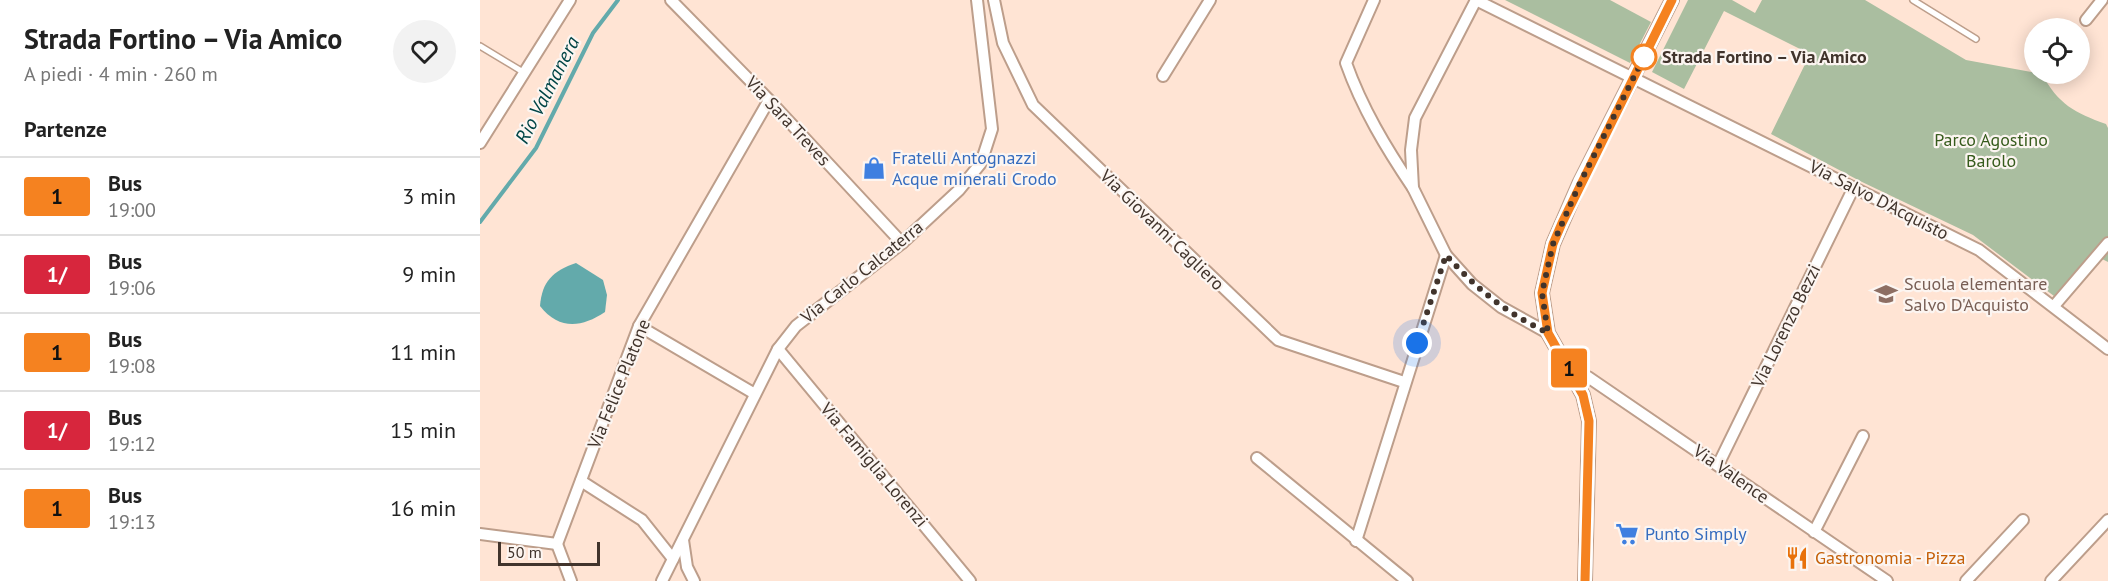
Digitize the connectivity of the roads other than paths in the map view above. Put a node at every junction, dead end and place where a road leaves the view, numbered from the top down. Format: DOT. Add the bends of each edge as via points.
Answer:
graph roads {
  1 [pos="570,0"];
  2 [pos="671,0"];
  3 [pos="977,0"];
  4 [pos="994,0"];
  5 [pos="1374,0"];
  6 [pos="1476,0"];
  7 [pos="1672,0"];
  8 [pos="1913,0"];
  9 [pos="2102,0"];
  10 [pos="1208,1"];
  11 [pos="2088,18"];
  12 [pos="1976,39"];
  13 [pos="480,46"];
  14 [pos="524,72"];
  15 [pos="1163,76"];
  16 [pos="1633,78"];
  17 [pos="769,99"];
  18 [pos="480,143"];
  19 [pos="1854,187"];
  20 [pos="1413,188"];
  21 [pos="902,243"];
  22 [pos="2108,243"];
  23 [pos="1446,255"];
  24 [pos="2054,306"];
  25 [pos="639,327"];
  26 [pos="1548,333"];
  27 [pos="778,349"];
  28 [pos="2108,349"];
  29 [pos="1573,374"];
  30 [pos="1404,382"];
  31 [pos="755,394"];
  32 [pos="1863,436"];
  33 [pos="1257,458"];
  34 [pos="1718,465"];
  35 [pos="581,481"];
  36 [pos="2023,520"];
  37 [pos="2106,526"];
  38 [pos="1814,532"];
  39 [pos="480,534"];
  40 [pos="683,540"];
  41 [pos="1356,541"];
  42 [pos="557,544"];
  43 [pos="673,558"];
  44 [pos="571,581"];
  45 [pos="662,581"];
  46 [pos="694,581"];
  47 [pos="970,581"];
  48 [pos="1407,581"];
  49 [pos="1585,581"];
  50 [pos="1887,581"];
  51 [pos="1966,581"];
  52 [pos="2051,581"];
  1 -- 14 [label="street"];
  2 -- 17 [label="street, Via Sara Treves"];
  3 -- 21 [label="street, Via Carlo Calcaterra" via="992,129 981,163"];
  4 -- 30 [label="street, Via Giovanni Cagliero" via="1003,43 1034,105 1177,246 1278,340"];
  5 -- 20 [label="street" via="1346,63 1383,142"];
  6 -- 16 [label="street, Via Salvo D'Acquisto"];
  6 -- 20 [label="street" via="1414,118"];
  7 -- 16 [label="street"];
  8 -- 12 [label="lane"];
  9 -- 11 [label="street"];
  10 -- 15 [label="street"];
  13 -- 14 [label="lane"];
  14 -- 18 [label="street"];
  16 -- 19 [label="street, Via Salvo D'Acquisto"];
  16 -- 26 [label="street" via="1553,244 1542,293"];
  17 -- 21 [label="street, Via Sara Treves"];
  17 -- 25 [label="street, Via Felice Platone"];
  19 -- 24 [label="street, Via Salvo D'Acquisto" via="1979,250"];
  19 -- 34 [label="street, Via Lorenzo Bezzi"];
  20 -- 23 [label="street"];
  21 -- 27 [label="street, Via Carlo Calcaterra" via="796,326"];
  22 -- 24 [label="street"];
  23 -- 26 [label="street" via="1501,308"];
  23 -- 30 [label="street"];
  24 -- 28 [label="street, Via Salvo D'Acquisto"];
  25 -- 31 [label="street"];
  25 -- 35 [label="street, Via Felice Platone"];
  26 -- 29 [label="street"];
  27 -- 31 [label="street, Via Carlo Calcaterra"];
  27 -- 47 [label="street, Via Famiglia Lorenzi"];
  29 -- 34 [label="street, Via Valence" via="1588,377"];
  29 -- 49 [label="street" via="1583,395 1590,431"];
  30 -- 41 [label="street"];
  31 -- 40 [label="street, Via Carlo Calcaterra"];
  32 -- 38 [label="street"];
  33 -- 41 [label="street"];
  34 -- 38 [label="street, Via Valence"];
  35 -- 42 [label="street, Via Felice Platone"];
  35 -- 43 [label="street" via="642,520"];
  36 -- 51 [label="street"];
  37 -- 52 [label="street"];
  38 -- 50 [label="street, Via Valence"];
  39 -- 42 [label="street"];
  40 -- 43 [label="street, Via Carlo Calcaterra"];
  40 -- 46 [label="street" via="687,567"];
  41 -- 48 [label="street"];
  42 -- 44 [label="street"];
  43 -- 45 [label="street, Via Carlo Calcaterra"];
}
